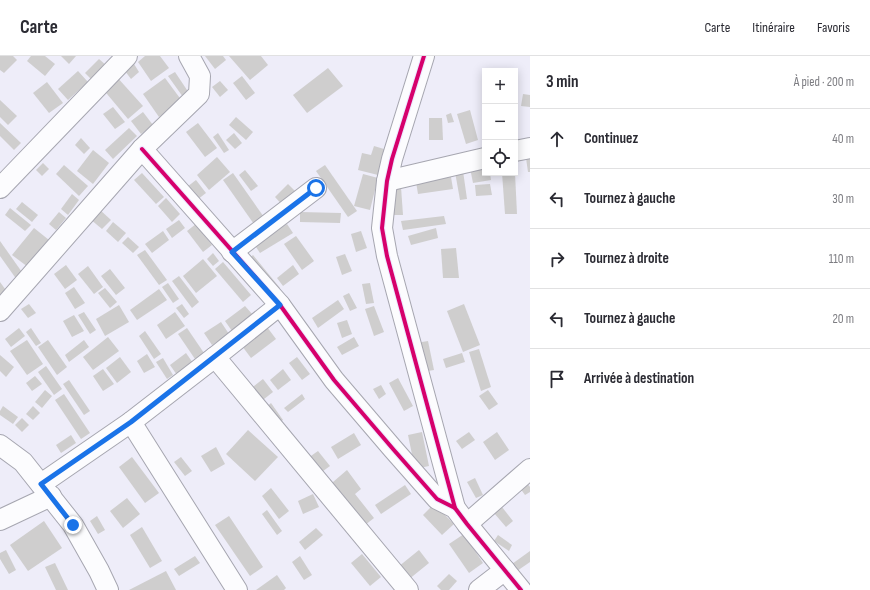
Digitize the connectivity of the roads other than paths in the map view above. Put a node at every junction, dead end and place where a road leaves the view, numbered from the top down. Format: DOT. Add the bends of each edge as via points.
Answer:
graph roads {
  1 [pos="127,56"];
  2 [pos="189,56"];
  3 [pos="424,56"];
  4 [pos="530,148"];
  5 [pos="142,149"];
  6 [pos="518,150"];
  7 [pos="482,159"];
  8 [pos="387,181"];
  9 [pos="0,188"];
  10 [pos="316,188"];
  11 [pos="232,252"];
  12 [pos="280,305"];
  13 [pos="0,311"];
  14 [pos="215,357"];
  15 [pos="131,422"];
  16 [pos="0,445"];
  17 [pos="530,469"];
  18 [pos="46,490"];
  19 [pos="461,516"];
  20 [pos="0,520"];
  21 [pos="505,570"];
  22 [pos="108,590"];
  23 [pos="237,590"];
  24 [pos="408,590"];
  25 [pos="479,590"];
  26 [pos="521,590"];
  1 -- 9 [label="street"];
  2 -- 5 [label="street" via="200,76 198,94"];
  3 -- 8 [label="street"];
  4 -- 6 [label="street"];
  5 -- 11 [label="street"];
  5 -- 13 [label="street"];
  7 -- 8 [label="street"];
  8 -- 19 [label="street" via="382,228 387,256"];
  10 -- 11 [label="street"];
  11 -- 12 [label="street"];
  12 -- 14 [label="street"];
  12 -- 19 [label="street" via="334,380 393,449 437,499"];
  14 -- 15 [label="street"];
  14 -- 24 [label="street"];
  15 -- 18 [label="street"];
  15 -- 23 [label="street"];
  16 -- 18 [label="street" via="23,462"];
  17 -- 19 [label="street"];
  18 -- 20 [label="street"];
  18 -- 22 [label="street" via="73,525"];
  19 -- 21 [label="street"];
  21 -- 25 [label="street"];
  21 -- 26 [label="street"];
}
